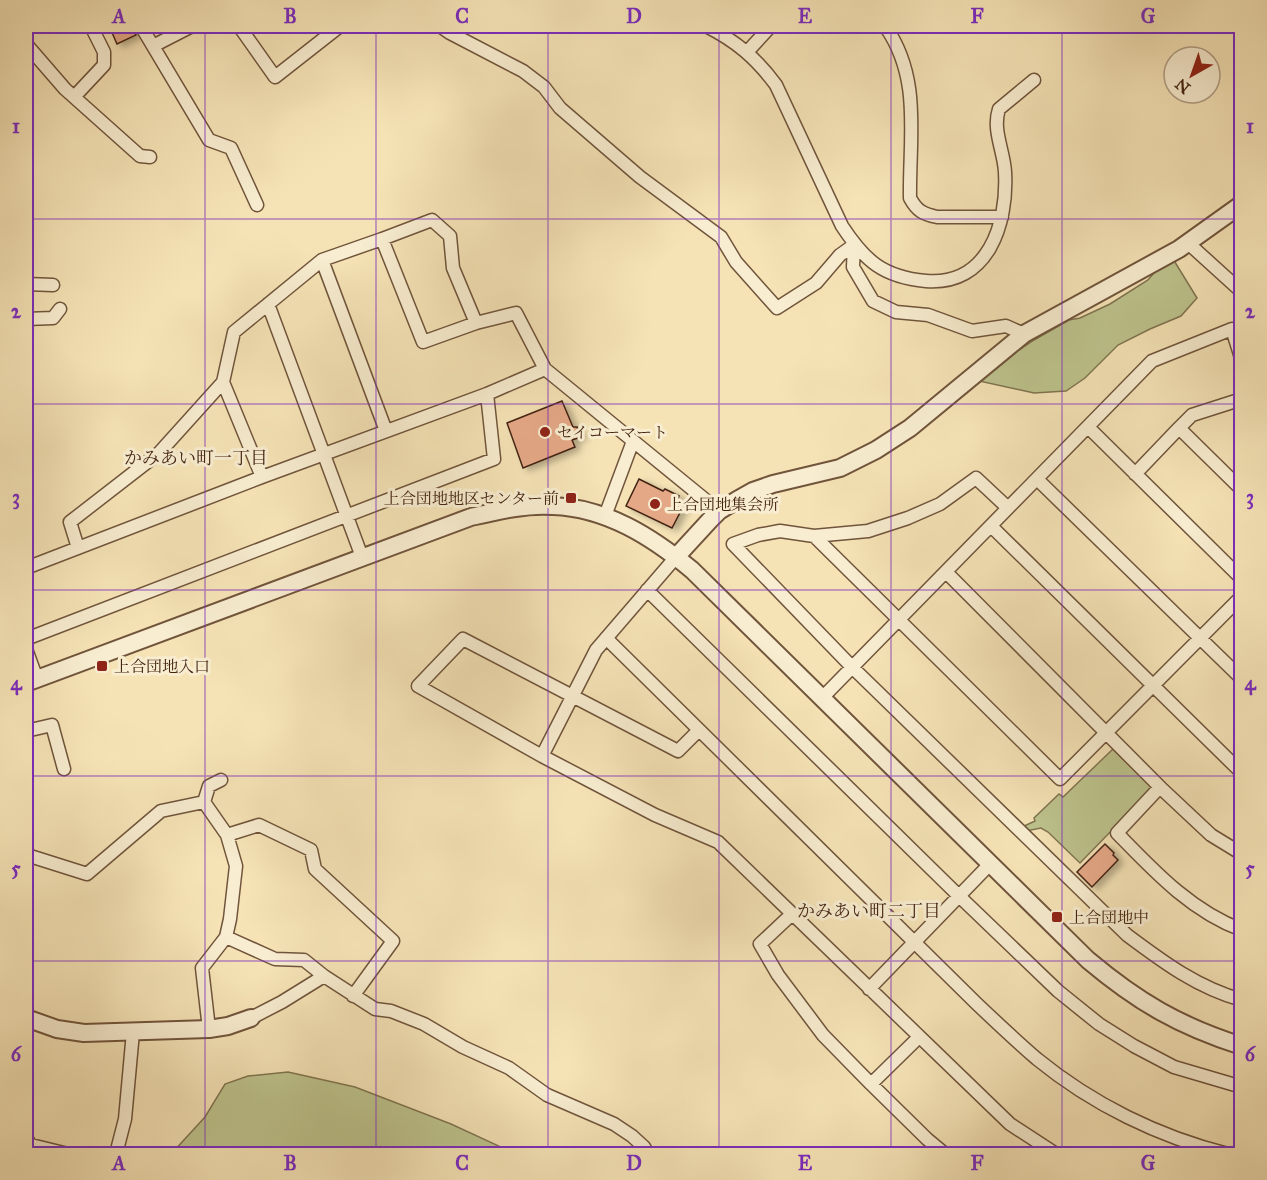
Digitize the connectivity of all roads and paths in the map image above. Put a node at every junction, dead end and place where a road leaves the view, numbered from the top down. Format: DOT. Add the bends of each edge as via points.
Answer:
graph roads {
  1 [pos="91,26"];
  2 [pos="141,26"];
  3 [pos="192,26"];
  4 [pos="239,26"];
  5 [pos="340,26"];
  6 [pos="440,26"];
  7 [pos="706,26"];
  8 [pos="771,26"];
  9 [pos="885,26"];
  10 [pos="26,44"];
  11 [pos="153,46"];
  12 [pos="747,52"];
  13 [pos="1034,80"];
  14 [pos="74,97"];
  15 [pos="150,157"];
  16 [pos="257,204"];
  17 [pos="1240,208"];
  18 [pos="1002,217"];
  19 [pos="382,239"];
  20 [pos="1188,243"];
  21 [pos="854,245"];
  22 [pos="322,260"];
  23 [pos="26,284"];
  24 [pos="53,285"];
  25 [pos="1242,292"];
  26 [pos="268,304"];
  27 [pos="60,309"];
  28 [pos="26,319"];
  29 [pos="476,323"];
  30 [pos="1024,334"];
  31 [pos="1242,361"];
  32 [pos="545,369"];
  33 [pos="223,382"];
  34 [pos="487,394"];
  35 [pos="1242,399"];
  36 [pos="1088,427"];
  37 [pos="1179,428"];
  38 [pos="386,431"];
  39 [pos="633,441"];
  40 [pos="324,454"];
  41 [pos="1135,474"];
  42 [pos="262,477"];
  43 [pos="1037,479"];
  44 [pos="1242,490"];
  45 [pos="1008,508"];
  46 [pos="719,511"];
  47 [pos="346,516"];
  48 [pos="605,516"];
  49 [pos="991,526"];
  50 [pos="814,536"];
  51 [pos="78,548"];
  52 [pos="675,556"];
  53 [pos="362,557"];
  54 [pos="26,568"];
  55 [pos="946,572"];
  56 [pos="1242,579"];
  57 [pos="646,590"];
  58 [pos="1242,596"];
  59 [pos="898,620"];
  60 [pos="606,638"];
  61 [pos="1200,638"];
  62 [pos="26,639"];
  63 [pos="26,649"];
  64 [pos="852,667"];
  65 [pos="1242,679"];
  66 [pos="31,681"];
  67 [pos="1153,685"];
  68 [pos="572,697"];
  69 [pos="822,698"];
  70 [pos="699,730"];
  71 [pos="26,731"];
  72 [pos="1106,732"];
  73 [pos="542,756"];
  74 [pos="64,769"];
  75 [pos="1242,773"];
  76 [pos="221,780"];
  77 [pos="1160,787"];
  78 [pos="204,802"];
  79 [pos="227,835"];
  80 [pos="1242,854"];
  81 [pos="26,859"];
  82 [pos="990,864"];
  83 [pos="959,896"];
  84 [pos="792,914"];
  85 [pos="1242,930"];
  86 [pos="226,937"];
  87 [pos="914,942"];
  88 [pos="324,976"];
  89 [pos="869,989"];
  90 [pos="353,996"];
  91 [pos="1242,1000"];
  92 [pos="26,1018"];
  93 [pos="251,1018"];
  94 [pos="209,1029"];
  95 [pos="133,1032"];
  96 [pos="919,1037"];
  97 [pos="1242,1046"];
  98 [pos="871,1084"];
  99 [pos="1242,1087"];
  100 [pos="26,1138"];
  101 [pos="68,1155"];
  102 [pos="116,1155"];
  103 [pos="648,1155"];
  104 [pos="945,1155"];
  105 [pos="1056,1155"];
  106 [pos="1228,1155"];
  1 -- 14 [label="street" via="104,52 104,65"];
  2 -- 11 [label="street"];
  3 -- 11 [label="street"];
  4 -- 5 [label="street" via="275,77"];
  6 -- 21 [label="street" via="523,70 544,87 560,108 632,170 721,237 736,262 777,308 816,283"];
  7 -- 12 [label="street"];
  8 -- 12 [label="street"];
  9 -- 18 [label="street" via="904,65 910,89 910,198 914,206 937,217"];
  10 -- 14 [label="street"];
  11 -- 16 [label="street" via="209,140 231,148"];
  12 -- 21 [label="street" via="776,85"];
  13 -- 18 [label="street" via="999,109 996,116 1005,169"];
  14 -- 15 [label="street" via="140,156"];
  17 -- 20 [label="street"];
  18 -- 21 [label="street" via="987,254 978,265 951,280 900,277 883,270"];
  19 -- 22 [label="street"];
  19 -- 29 [label="street" via="423,342"];
  19 -- 29 [label="street" via="432,220 450,236 453,268"];
  20 -- 25 [label="street"];
  20 -- 30 [label="street"];
  21 -- 30 [label="street" via="853,267 873,301 897,312 928,315 972,331 1006,326"];
  22 -- 26 [label="street"];
  22 -- 38 [label="street"];
  23 -- 24 [label="street"];
  26 -- 33 [label="street" via="234,332"];
  26 -- 40 [label="street"];
  27 -- 28 [label="street" via="53,318"];
  29 -- 32 [label="street" via="516,313"];
  30 -- 46 [label="street" via="910,428 876,450 840,468 753,491"];
  31 -- 36 [label="street" via="1232,329 1152,361"];
  32 -- 34 [label="street"];
  32 -- 39 [label="street"];
  33 -- 42 [label="street"];
  33 -- 51 [label="street" via="159,453 70,522"];
  34 -- 38 [label="street"];
  34 -- 47 [label="street" via="494,459"];
  35 -- 37 [label="street" via="1192,415"];
  36 -- 41 [label="street"];
  36 -- 43 [label="street"];
  37 -- 41 [label="street"];
  37 -- 44 [label="street"];
  38 -- 40 [label="street"];
  39 -- 46 [label="street"];
  39 -- 48 [label="street"];
  40 -- 42 [label="street"];
  40 -- 47 [label="street"];
  41 -- 56 [label="street"];
  42 -- 51 [label="street"];
  43 -- 45 [label="street"];
  43 -- 61 [label="street"];
  45 -- 49 [label="street"];
  45 -- 50 [label="street" via="976,478 940,504 908,518 868,531"];
  46 -- 52 [label="street"];
  47 -- 53 [label="street"];
  47 -- 62 [label="street"];
  48 -- 52 [label="street" via="633,528"];
  48 -- 53 [label="street" via="552,506 495,511"];
  49 -- 55 [label="street"];
  49 -- 67 [label="street"];
  50 -- 59 [label="street"];
  50 -- 64 [label="street" via="780,531 733,544"];
  51 -- 54 [label="street"];
  52 -- 57 [label="street"];
  52 -- 69 [label="street"];
  53 -- 66 [label="street"];
  55 -- 59 [label="street"];
  55 -- 72 [label="street"];
  57 -- 60 [label="street"];
  57 -- 83 [label="street"];
  58 -- 61 [label="street"];
  59 -- 64 [label="street"];
  59 -- 72 [label="street" via="1060,779"];
  60 -- 68 [label="street"];
  60 -- 70 [label="street"];
  61 -- 65 [label="street"];
  61 -- 67 [label="street"];
  63 -- 66 [label="street"];
  64 -- 69 [label="street"];
  64 -- 91 [label="street" via="1127,935 1194,982"];
  67 -- 72 [label="street"];
  67 -- 75 [label="street"];
  68 -- 70 [label="street" via="678,751"];
  68 -- 73 [label="street"];
  68 -- 73 [label="street" via="463,639 418,686"];
  69 -- 82 [label="street"];
  70 -- 87 [label="street"];
  71 -- 74 [label="street" via="52,725"];
  72 -- 77 [label="street"];
  73 -- 84 [label="street" via="654,815 718,842"];
  76 -- 78 [label="street" via="209,786"];
  77 -- 80 [label="street" via="1211,835"];
  77 -- 85 [label="street" via="1117,833 1190,902"];
  78 -- 79 [label="street"];
  78 -- 81 [label="street" via="161,811 87,874 30,856"];
  79 -- 86 [label="street" via="236,866"];
  79 -- 90 [label="street" via="260,825 311,850 315,869 393,941"];
  82 -- 83 [label="street"];
  82 -- 97 [label="street" via="1088,960 1125,990 1166,1016"];
  83 -- 87 [label="street"];
  83 -- 99 [label="street" via="1058,991 1100,1024 1174,1067"];
  84 -- 89 [label="street"];
  84 -- 98 [label="street" via="760,944 823,1035"];
  86 -- 88 [label="street" via="275,959 304,960"];
  86 -- 94 [label="street" via="202,968"];
  87 -- 89 [label="street"];
  87 -- 106 [label="street" via="1037,1059 1087,1095 1168,1136"];
  88 -- 90 [label="street"];
  88 -- 93 [label="street"];
  89 -- 96 [label="street"];
  90 -- 103 [label="street" via="375,1009 424,1024 509,1068 547,1095 614,1124 632,1136"];
  92 -- 95 [label="street" via="84,1033"];
  93 -- 94 [label="street"];
  94 -- 95 [label="street"];
  95 -- 102 [label="street" via="125,1119"];
  96 -- 98 [label="street"];
  96 -- 105 [label="street" via="1010,1124"];
  98 -- 104 [label="street"];
  100 -- 101 [label="street" via="32,1145"];
}
